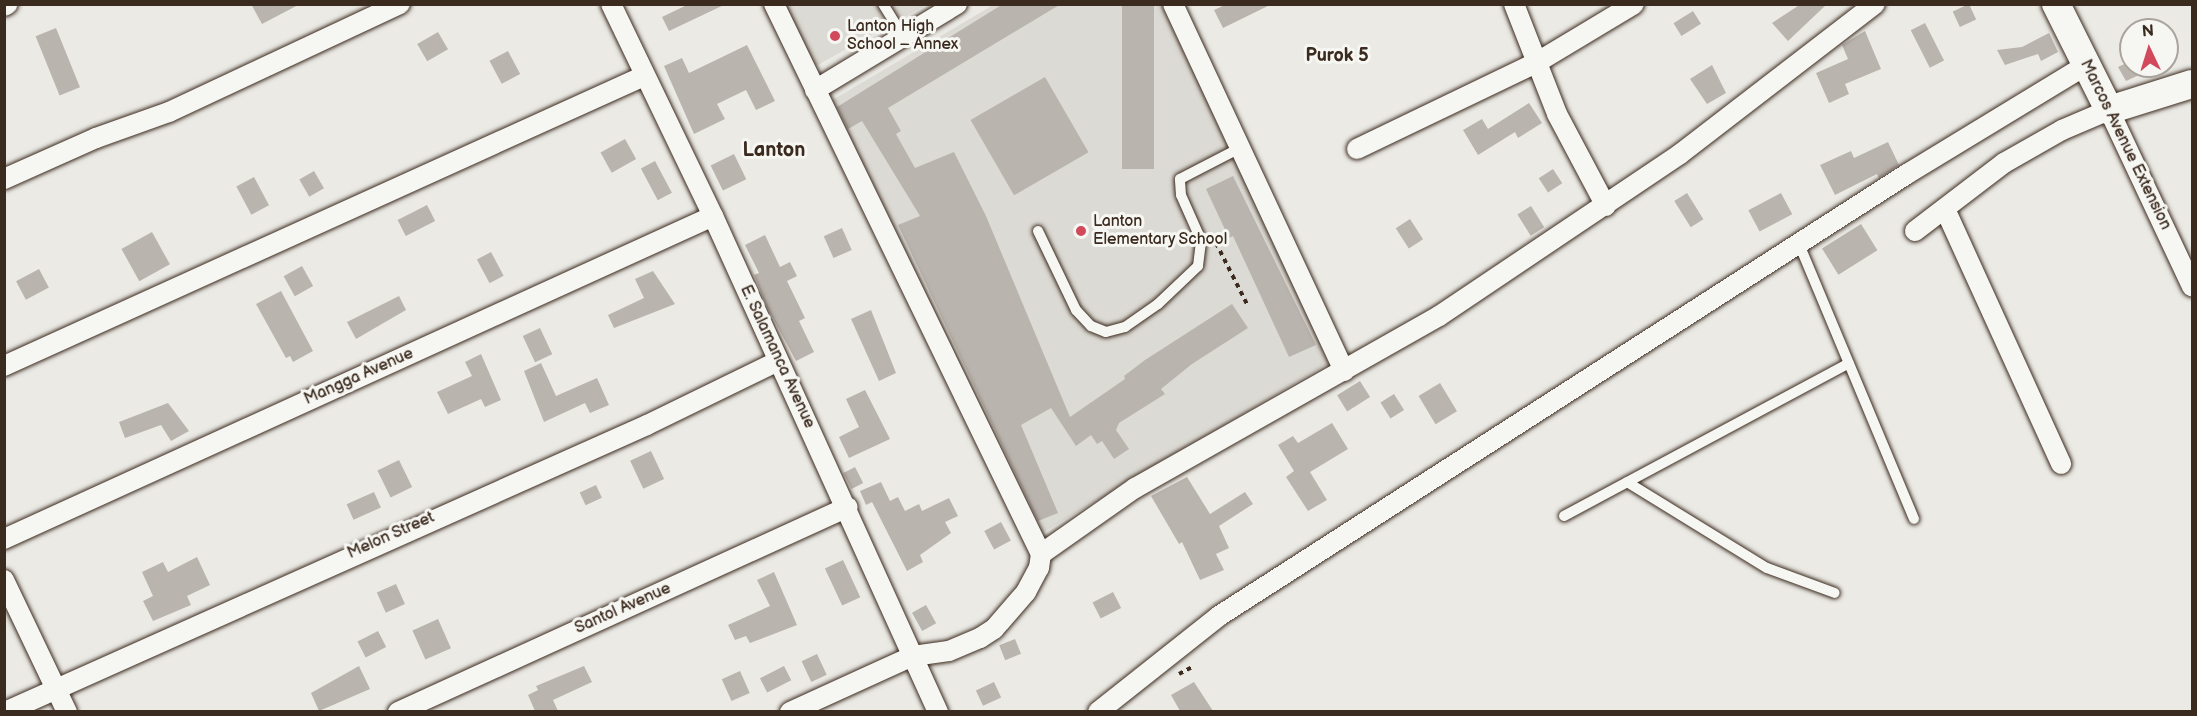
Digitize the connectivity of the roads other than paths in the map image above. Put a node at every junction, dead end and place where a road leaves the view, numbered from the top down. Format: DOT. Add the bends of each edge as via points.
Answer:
graph roads {
  1 [pos="400,4"];
  2 [pos="611,4"];
  3 [pos="774,4"];
  4 [pos="884,4"];
  5 [pos="957,4"];
  6 [pos="1173,4"];
  7 [pos="1514,4"];
  8 [pos="1634,4"];
  9 [pos="1875,4"];
  10 [pos="2056,4"];
  11 [pos="904,37"];
  12 [pos="1536,63"];
  13 [pos="2086,65"];
  14 [pos="644,76"];
  15 [pos="2193,84"];
  16 [pos="815,90"];
  17 [pos="2109,110"];
  18 [pos="1240,148"];
  19 [pos="1357,149"];
  20 [pos="4,179"];
  21 [pos="1606,206"];
  22 [pos="1945,210"];
  23 [pos="713,216"];
  24 [pos="1038,231"];
  25 [pos="1915,231"];
  26 [pos="1799,244"];
  27 [pos="2191,281"];
  28 [pos="778,361"];
  29 [pos="1849,363"];
  30 [pos="4,366"];
  31 [pos="1344,371"];
  32 [pos="2061,464"];
  33 [pos="1627,483"];
  34 [pos="847,507"];
  35 [pos="1564,516"];
  36 [pos="1914,519"];
  37 [pos="4,539"];
  38 [pos="1041,554"];
  39 [pos="4,580"];
  40 [pos="1835,593"];
  41 [pos="914,656"];
  42 [pos="56,688"];
  43 [pos="5,711"];
  44 [pos="67,711"];
  45 [pos="399,711"];
  46 [pos="790,711"];
  47 [pos="938,711"];
  48 [pos="1098,711"];
  1 -- 20 [label="street" via="169,112 96,138"];
  2 -- 14 [label="street, E. Salamanca Avenue"];
  3 -- 16 [label="street"];
  4 -- 11 [label="lane"];
  5 -- 11 [label="street"];
  6 -- 18 [label="street"];
  7 -- 12 [label="street"];
  8 -- 12 [label="street"];
  9 -- 21 [label="street"];
  10 -- 13 [label="street, Marcos Avenue Extension"];
  11 -- 16 [label="street"];
  12 -- 19 [label="street"];
  12 -- 21 [label="street" via="1557,114"];
  13 -- 17 [label="street, Marcos Avenue Extension"];
  13 -- 26 [label="street"];
  14 -- 23 [label="street, E. Salamanca Avenue"];
  14 -- 30 [label="street"];
  15 -- 17 [label="street"];
  16 -- 38 [label="street"];
  17 -- 22 [label="street" via="2013,158"];
  17 -- 27 [label="street, Marcos Avenue Extension"];
  18 -- 24 [label="lane" via="1180,179 1181,195 1201,240 1198,266 1158,304 1125,327 1106,332 1090,326 1076,310"];
  18 -- 31 [label="street"];
  21 -- 31 [label="street" via="1438,316"];
  22 -- 25 [label="street"];
  22 -- 32 [label="street"];
  23 -- 28 [label="street, E. Salamanca Avenue"];
  23 -- 37 [label="street, Mangga Avenue"];
  26 -- 29 [label="lane"];
  26 -- 48 [label="street" via="1219,616"];
  28 -- 34 [label="street, E. Salamanca Avenue"];
  28 -- 42 [label="street, Melon Street" via="647,425"];
  29 -- 33 [label="lane"];
  29 -- 36 [label="lane"];
  31 -- 38 [label="street" via="1135,488"];
  33 -- 35 [label="lane"];
  33 -- 40 [label="lane" via="1767,568"];
  34 -- 41 [label="street, E. Salamanca Avenue"];
  34 -- 45 [label="street, Santol Avenue"];
  38 -- 41 [label="street" via="1039,568 1026,592 994,629 949,651"];
  39 -- 42 [label="street"];
  41 -- 46 [label="street"];
  41 -- 47 [label="street, E. Salamanca Avenue"];
  42 -- 43 [label="street, Melon Street"];
  42 -- 44 [label="street"];
}
